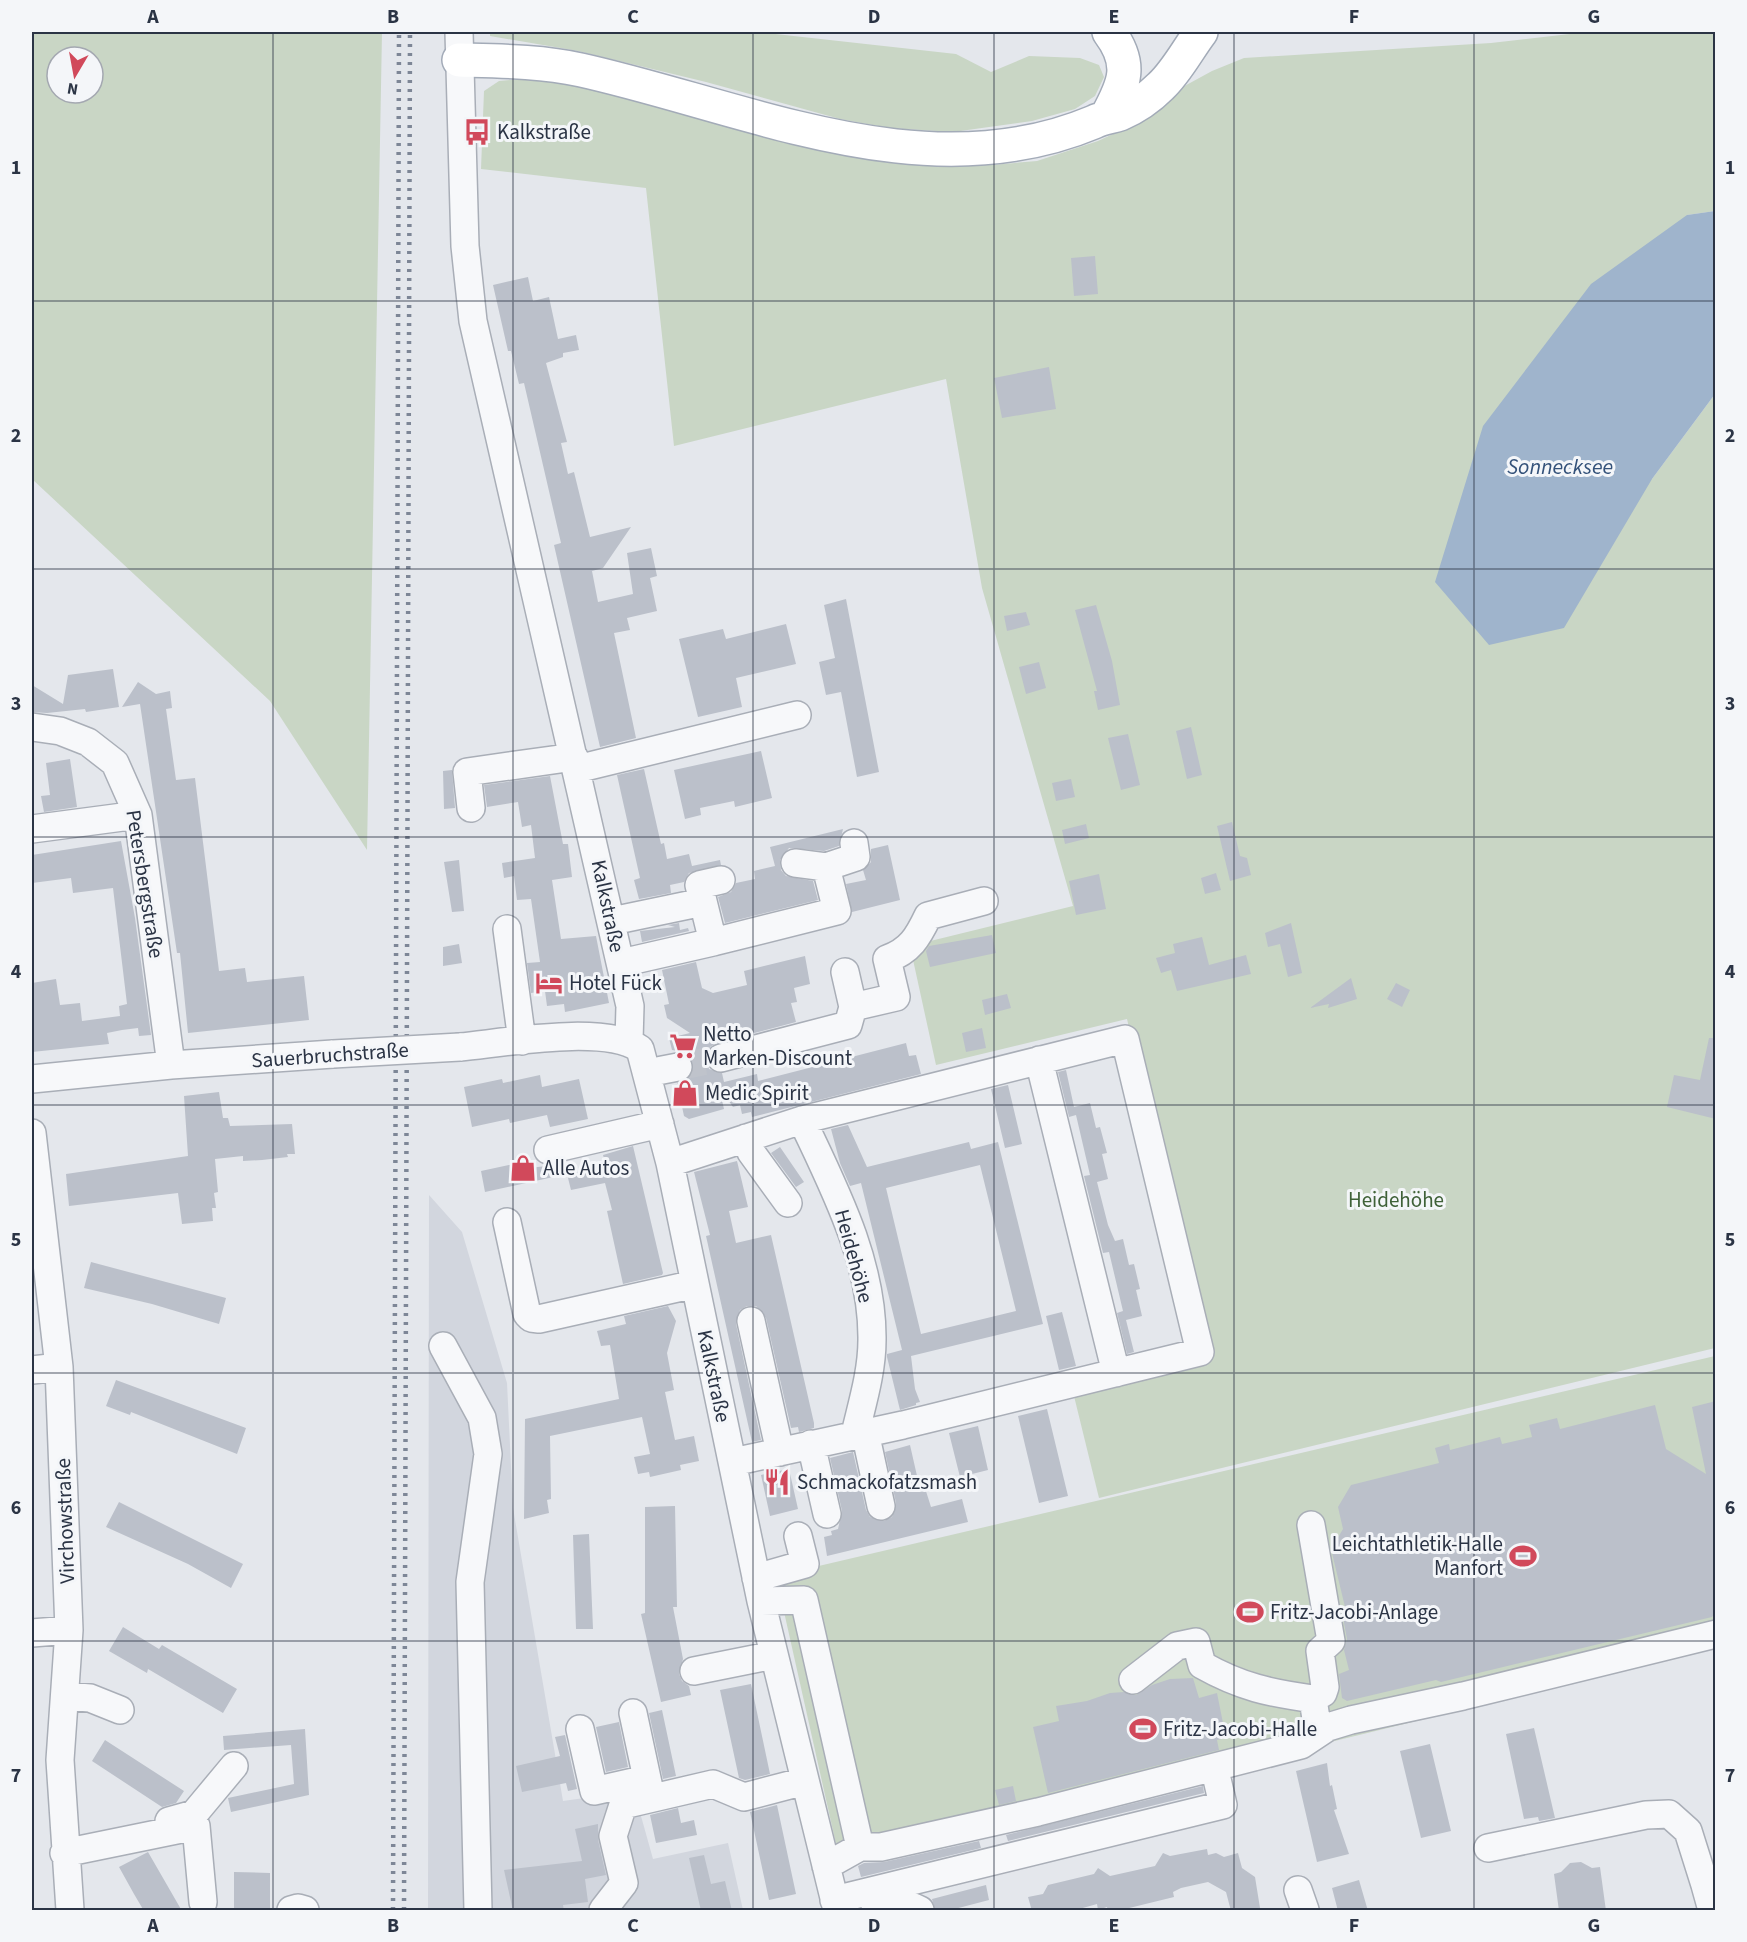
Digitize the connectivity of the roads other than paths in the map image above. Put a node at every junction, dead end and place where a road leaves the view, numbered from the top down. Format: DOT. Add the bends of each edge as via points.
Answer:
graph roads {
  1 [pos="1108,32"];
  2 [pos="1201,32"];
  3 [pos="459,46"];
  4 [pos="1107,116"];
  5 [pos="797,715"];
  6 [pos="32,727"];
  7 [pos="576,763"];
  8 [pos="471,808"];
  9 [pos="138,815"];
  10 [pos="32,830"];
  11 [pos="854,843"];
  12 [pos="795,863"];
  13 [pos="826,867"];
  14 [pos="721,880"];
  15 [pos="984,901"];
  16 [pos="703,902"];
  17 [pos="612,921"];
  18 [pos="507,929"];
  19 [pos="713,942"];
  20 [pos="621,963"];
  21 [pos="845,972"];
  22 [pos="853,1007"];
  23 [pos="522,1041"];
  24 [pos="629,1041"];
  25 [pos="721,1059"];
  26 [pos="1039,1060"];
  27 [pos="171,1065"];
  28 [pos="678,1067"];
  29 [pos="647,1073"];
  30 [pos="32,1079"];
  31 [pos="802,1120"];
  32 [pos="660,1124"];
  33 [pos="32,1133"];
  34 [pos="746,1138"];
  35 [pos="548,1150"];
  36 [pos="670,1163"];
  37 [pos="788,1203"];
  38 [pos="507,1222"];
  39 [pos="694,1284"];
  40 [pos="751,1321"];
  41 [pos="442,1346"];
  42 [pos="59,1367"];
  43 [pos="32,1370"];
  44 [pos="1116,1373"];
  45 [pos="860,1433"];
  46 [pos="811,1444"];
  47 [pos="780,1452"];
  48 [pos="733,1462"];
  49 [pos="881,1506"];
  50 [pos="827,1514"];
  51 [pos="1311,1525"];
  52 [pos="798,1536"];
  53 [pos="759,1589"];
  54 [pos="69,1630"];
  55 [pos="32,1633"];
  56 [pos="1716,1634"];
  57 [pos="774,1654"];
  58 [pos="694,1671"];
  59 [pos="1133,1680"];
  60 [pos="65,1696"];
  61 [pos="1314,1699"];
  62 [pos="829,1709"];
  63 [pos="120,1710"];
  64 [pos="633,1713"];
  65 [pos="789,1717"];
  66 [pos="580,1729"];
  67 [pos="1318,1732"];
  68 [pos="234,1766"];
  69 [pos="1217,1779"];
  70 [pos="805,1781"];
  71 [pos="649,1789"];
  72 [pos="64,1845"];
  73 [pos="860,1847"];
  74 [pos="1488,1848"];
  75 [pos="826,1866"];
  76 [pos="1710,1884"];
  77 [pos="870,1891"];
  78 [pos="203,1902"];
  79 [pos="835,1905"];
  80 [pos="70,1911"];
  81 [pos="291,1911"];
  82 [pos="305,1911"];
  83 [pos="478,1911"];
  84 [pos="603,1911"];
  85 [pos="920,1911"];
  86 [pos="1712,1911"];
  1 -- 4 [label="main road" via="1118,44 1125,72"];
  2 -- 4 [label="main road" via="1161,86 1118,115"];
  3 -- 4 [label="main road" via="519,62 579,69 845,138 910,148 984,149 1029,143 1066,134"];
  3 -- 7 [label="street, Kalkstraße" via="465,246 473,321"];
  5 -- 7 [label="street"];
  6 -- 9 [label="street, Petersbergstraße" via="60,731 88,742 114,763"];
  7 -- 8 [label="street" via="467,772"];
  7 -- 17 [label="street, Kalkstraße"];
  9 -- 10 [label="street"];
  9 -- 27 [label="street, Petersbergstraße"];
  11 -- 13 [label="street" via="856,857"];
  12 -- 13 [label="street"];
  13 -- 19 [label="street" via="837,911"];
  14 -- 16 [label="street" via="699,885"];
  15 -- 22 [label="street" via="927,916 904,953 887,958 896,997"];
  16 -- 17 [label="street"];
  16 -- 19 [label="street"];
  17 -- 20 [label="street, Kalkstraße"];
  18 -- 23 [label="street"];
  19 -- 20 [label="street"];
  20 -- 24 [label="street, Kalkstraße" via="630,1006"];
  21 -- 22 [label="street"];
  22 -- 25 [label="street" via="848,1025"];
  23 -- 24 [label="street, Sauerbruchstraße" via="592,1036"];
  23 -- 27 [label="street, Sauerbruchstraße, bridge"];
  24 -- 29 [label="street, Kalkstraße" via="640,1048"];
  26 -- 31 [label="street"];
  26 -- 44 [label="street"];
  26 -- 44 [label="street" via="1125,1039 1200,1352"];
  27 -- 30 [label="street, Sauerbruchstraße"];
  28 -- 29 [label="street"];
  29 -- 32 [label="street, Kalkstraße"];
  31 -- 34 [label="street"];
  31 -- 45 [label="street, Heidehöhe" via="842,1204 866,1284 872,1340"];
  32 -- 35 [label="street"];
  32 -- 36 [label="street, Kalkstraße"];
  33 -- 42 [label="street, Virchowstraße"];
  34 -- 36 [label="street"];
  34 -- 37 [label="street" via="751,1152"];
  36 -- 39 [label="street, Kalkstraße"];
  38 -- 39 [label="street" via="531,1318"];
  39 -- 48 [label="street, Kalkstraße"];
  40 -- 47 [label="street"];
  41 -- 83 [label="street" via="482,1418 488,1454 470,1582"];
  42 -- 43 [label="street"];
  42 -- 54 [label="street, Virchowstraße"];
  44 -- 45 [label="street"];
  45 -- 46 [label="street"];
  45 -- 49 [label="street"];
  46 -- 47 [label="street"];
  46 -- 50 [label="street"];
  47 -- 48 [label="street"];
  48 -- 53 [label="street, Kalkstraße"];
  51 -- 61 [label="street" via="1331,1641 1320,1651 1325,1688"];
  52 -- 53 [label="street" via="805,1564"];
  53 -- 57 [label="street, Kalkstraße"];
  53 -- 62 [label="street" via="804,1600"];
  54 -- 55 [label="street"];
  54 -- 60 [label="street, Virchowstraße"];
  56 -- 67 [label="street" via="1351,1720"];
  57 -- 58 [label="street"];
  57 -- 65 [label="street, Kalkstraße"];
  59 -- 61 [label="street" via="1177,1646 1196,1642 1202,1665 1248,1688"];
  60 -- 63 [label="street" via="90,1698"];
  60 -- 72 [label="street, Virchowstraße" via="60,1760"];
  61 -- 67 [label="street"];
  62 -- 65 [label="street"];
  62 -- 73 [label="street"];
  64 -- 71 [label="street"];
  65 -- 70 [label="street, Kalkstraße"];
  66 -- 71 [label="street" via="594,1791"];
  67 -- 73 [label="street" via="1301,1745 1113,1793 881,1847"];
  68 -- 72 [label="street" via="194,1814"];
  69 -- 77 [label="street" via="1223,1805"];
  70 -- 71 [label="street" via="744,1797 713,1784"];
  70 -- 75 [label="street, Kalkstraße"];
  71 -- 84 [label="street" via="623,1805 613,1836 624,1883"];
  72 -- 78 [label="street" via="196,1826"];
  72 -- 80 [label="street, Virchowstraße"];
  73 -- 75 [label="street"];
  74 -- 76 [label="street" via="1646,1815 1669,1815 1688,1831"];
  75 -- 79 [label="street, Kalkstraße"];
  76 -- 86 [label="street"];
  77 -- 79 [label="street"];
  77 -- 85 [label="street" via="874,1902 906,1903"];
  81 -- 82 [label="street"];
}
